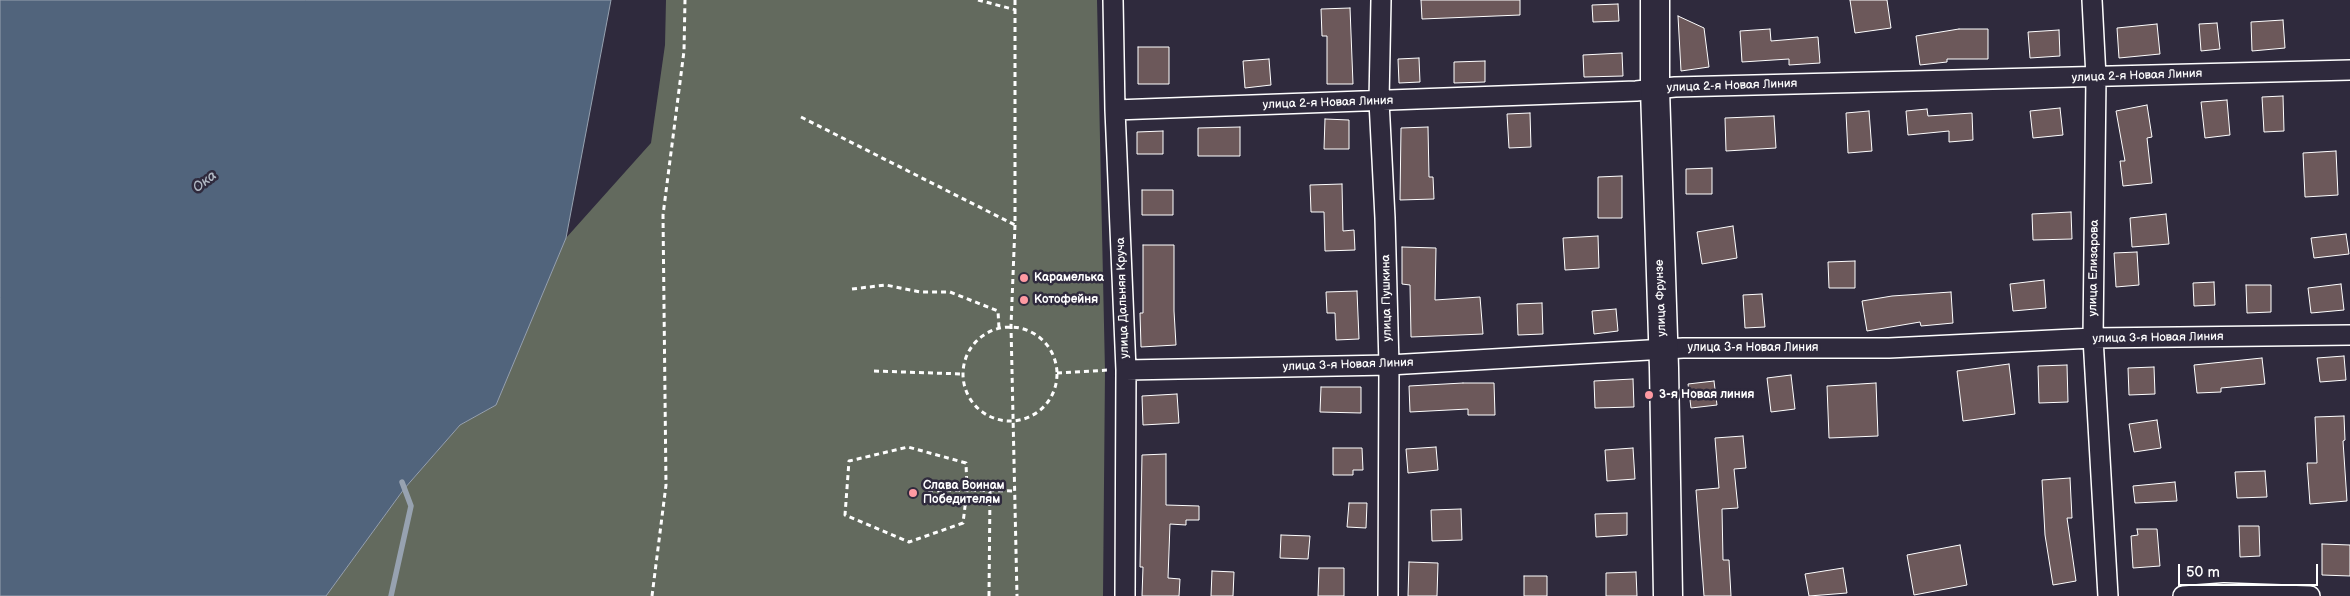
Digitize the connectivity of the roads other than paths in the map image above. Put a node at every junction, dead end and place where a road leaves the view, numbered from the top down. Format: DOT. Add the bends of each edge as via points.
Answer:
graph roads {
  1 [pos="1113,0"];
  2 [pos="1381,0"];
  3 [pos="1655,0"];
  4 [pos="2092,0"];
  5 [pos="2350,70"];
  6 [pos="2096,77"];
  7 [pos="1654,89"];
  8 [pos="1379,101"];
  9 [pos="1115,110"];
  10 [pos="2350,335"];
  11 [pos="2093,338"];
  12 [pos="1663,350"];
  13 [pos="1389,365"];
  14 [pos="1126,370"];
  15 [pos="1125,596"];
  16 [pos="1388,596"];
  17 [pos="1668,596"];
  18 [pos="2108,596"];
  19 [pos="2183,596"];
  20 [pos="2310,596"];
  1 -- 9 [label="street, улица Дальняя Круча"];
  2 -- 8 [label="street, улица Пушкина"];
  3 -- 7 [label="main road, улица Фрунзе"];
  4 -- 6 [label="street, улица Елизарова"];
  5 -- 6 [label="street, улица 2-я Новая Линия"];
  6 -- 7 [label="street, улица 2-я Новая Линия"];
  6 -- 11 [label="street, улица Елизарова"];
  7 -- 8 [label="street, улица 2-я Новая Линия"];
  7 -- 12 [label="main road, улица Фрунзе"];
  8 -- 9 [label="street, улица 2-я Новая Линия"];
  8 -- 13 [label="street, улица Пушкина" via="1386,218"];
  9 -- 14 [label="street, улица Дальняя Круча"];
  10 -- 11 [label="street, улица 3-я Новая Линия"];
  11 -- 12 [label="street, улица 3-я Новая Линия" via="1889,348"];
  11 -- 18 [label="street, улица Елизарова"];
  12 -- 13 [label="street, улица 3-я Новая Линия"];
  12 -- 17 [label="main road, улица Фрунзе"];
  13 -- 14 [label="street, улица 3-я Новая Линия"];
  13 -- 16 [label="street, улица Пушкина"];
  14 -- 15 [label="street, улица Дальняя Круча"];
  19 -- 20 [label="street" via="2224,593"];
}
